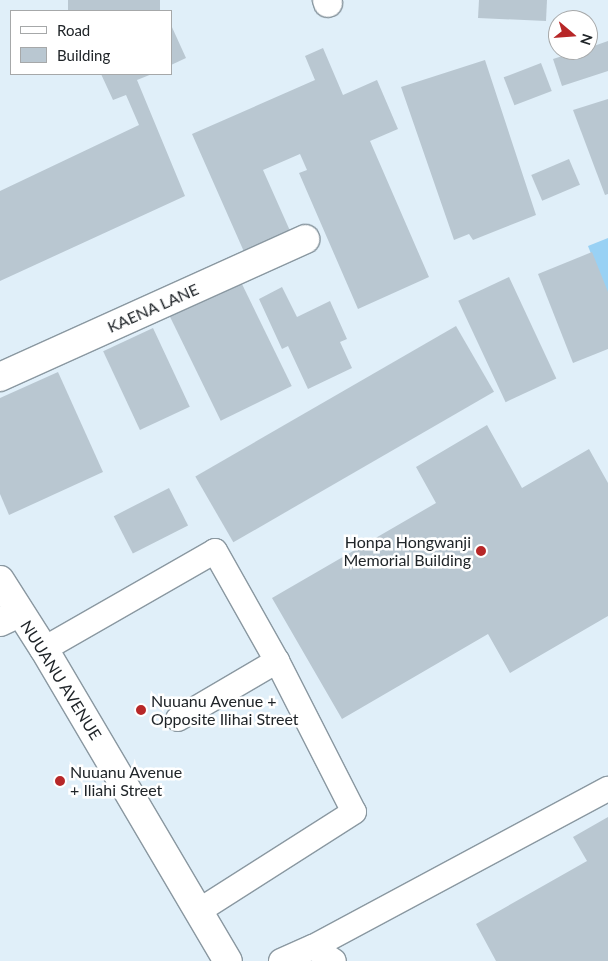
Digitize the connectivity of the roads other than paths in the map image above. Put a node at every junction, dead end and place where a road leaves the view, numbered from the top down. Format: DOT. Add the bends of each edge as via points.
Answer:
graph roads {
  1 [pos="305,239"];
  2 [pos="0,378"];
  3 [pos="0,580"];
  4 [pos="10,617"];
  5 [pos="44,649"];
  6 [pos="277,661"];
  7 [pos="178,719"];
  8 [pos="608,789"];
  9 [pos="200,910"];
  10 [pos="313,947"];
  11 [pos="228,961"];
  12 [pos="281,961"];
  13 [pos="334,961"];
  1 -- 2 [label="main road, KAENA LANE"];
  3 -- 4 [label="main road, NUUANU AVENUE"];
  4 -- 5 [label="main road, NUUANU AVENUE"];
  5 -- 6 [label="lane" via="215,551"];
  5 -- 9 [label="main road, NUUANU AVENUE"];
  6 -- 7 [label="lane"];
  6 -- 9 [label="lane" via="354,812"];
  8 -- 10 [label="lane"];
  9 -- 11 [label="main road, NUUANU AVENUE"];
  10 -- 12 [label="lane"];
  10 -- 13 [label="lane"];
}
